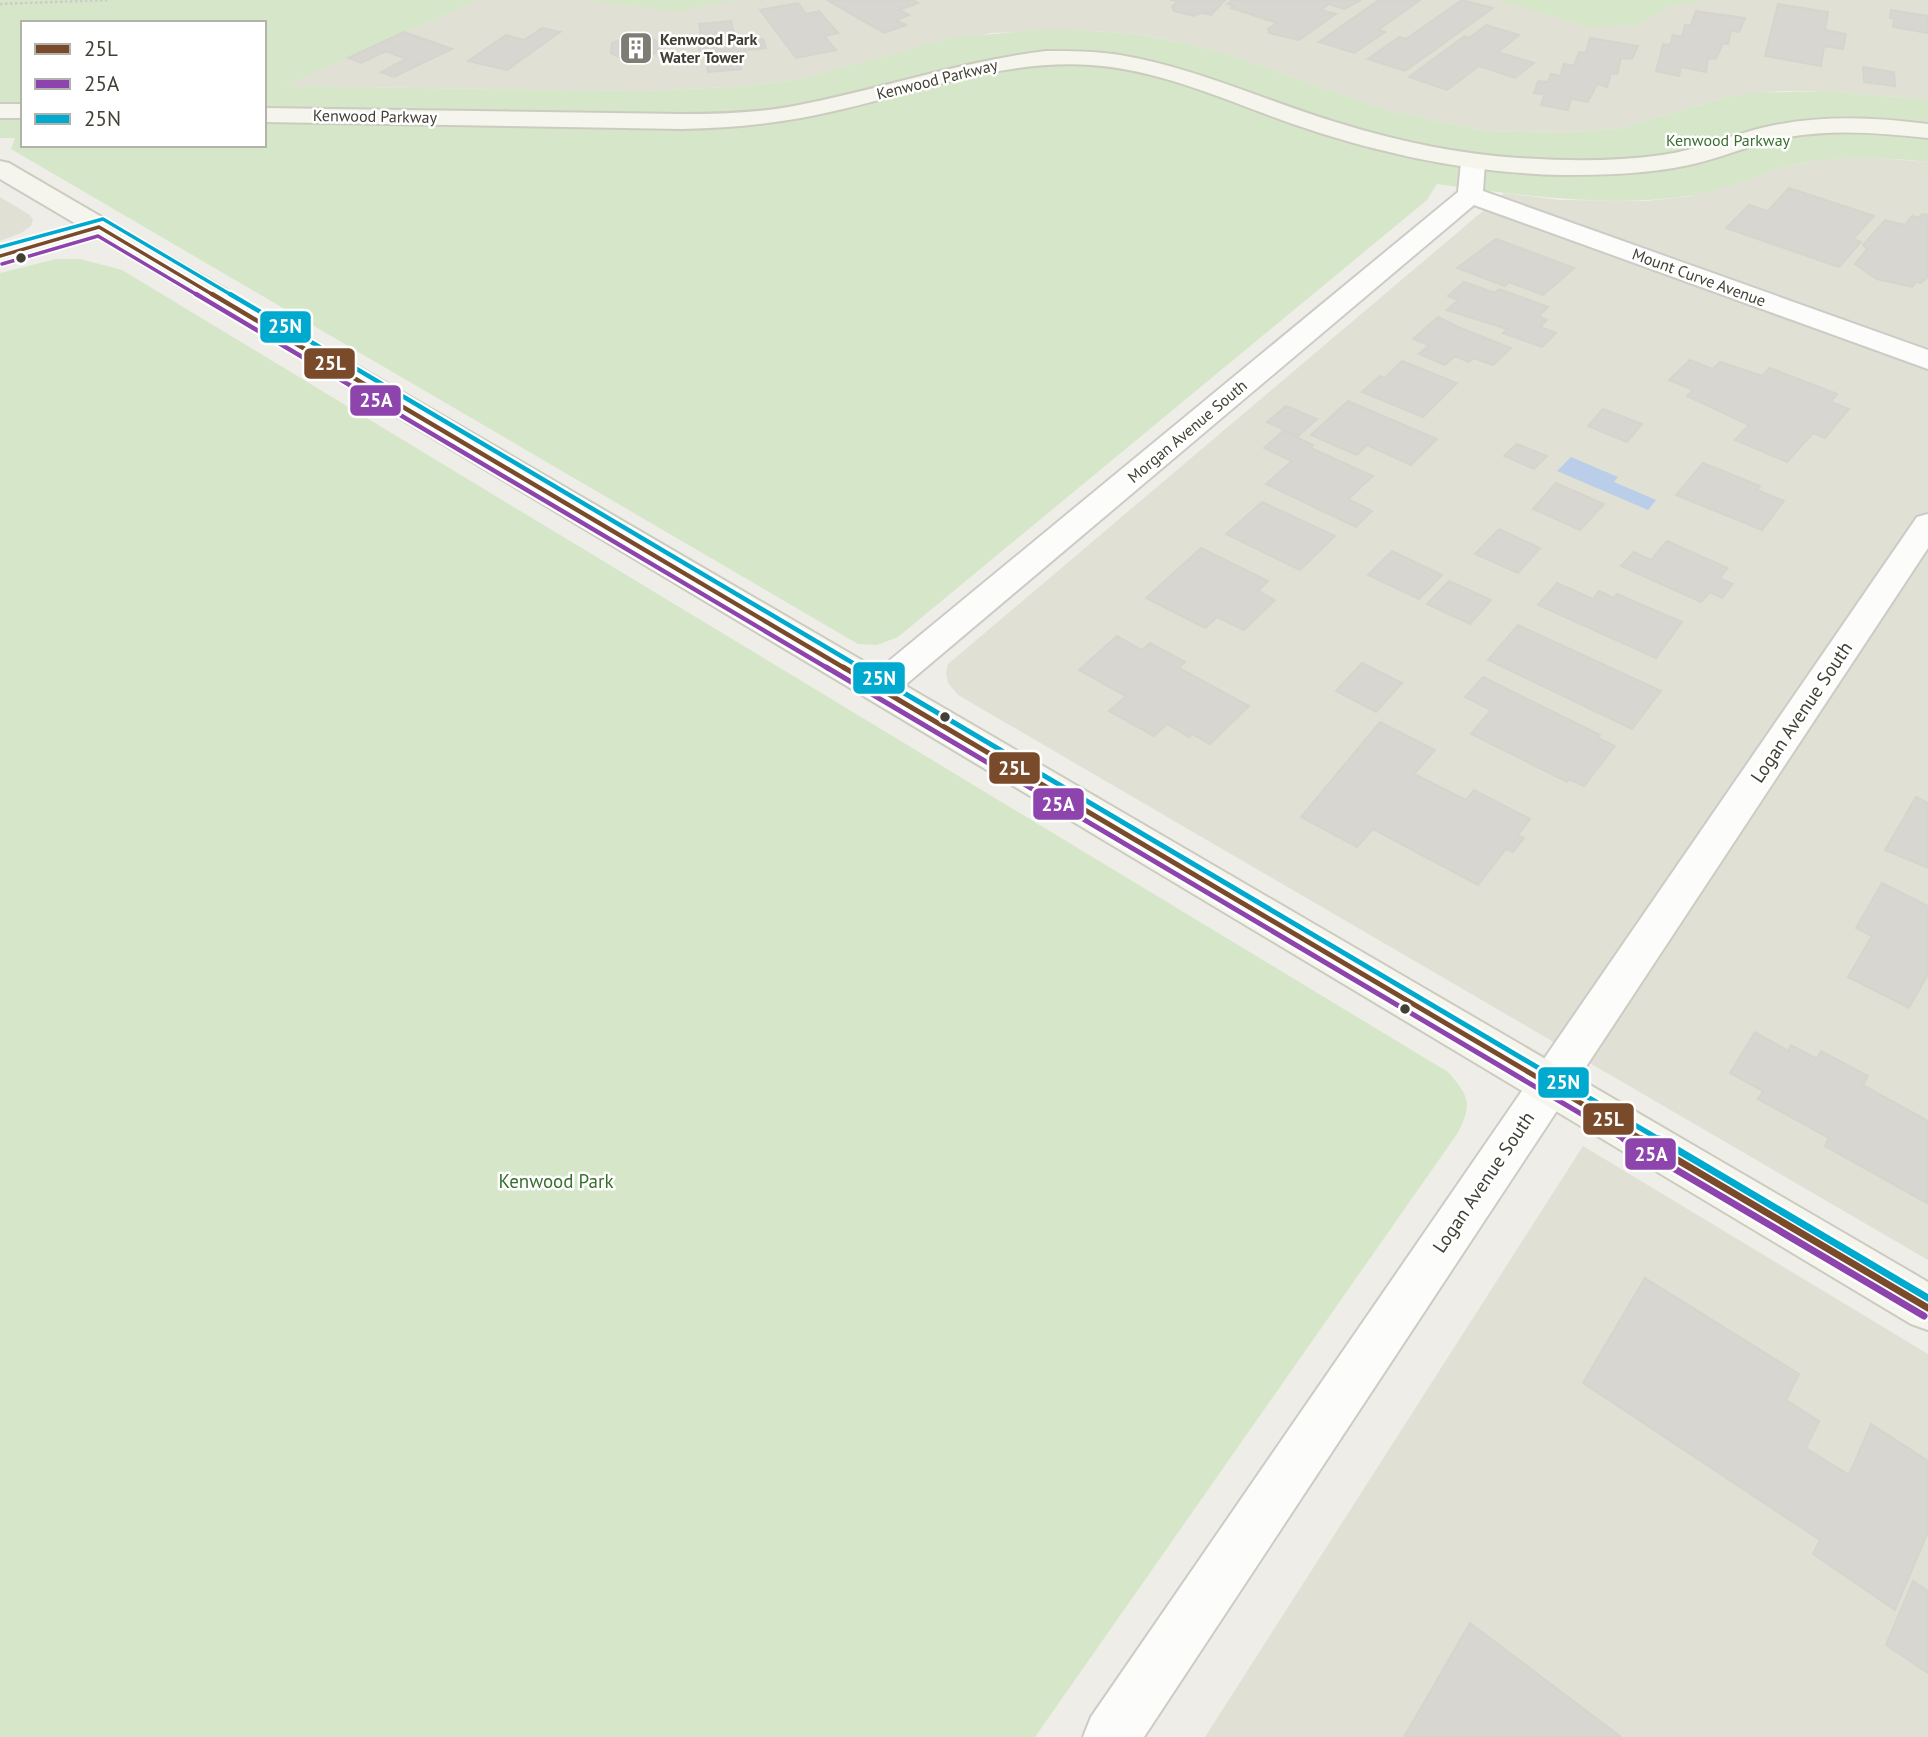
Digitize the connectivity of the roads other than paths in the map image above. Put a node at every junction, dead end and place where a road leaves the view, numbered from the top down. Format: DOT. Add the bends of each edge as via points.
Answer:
graph roads {
  1 [pos="0,111"];
  2 [pos="21,111"];
  3 [pos="266,115"];
  4 [pos="1928,131"];
  5 [pos="1473,163"];
  6 [pos="0,168"];
  7 [pos="1470,195"];
  8 [pos="99,227"];
  9 [pos="0,256"];
  10 [pos="1928,360"];
  11 [pos="1928,524"];
  12 [pos="879,688"];
  13 [pos="1549,1084"];
  14 [pos="1928,1308"];
  15 [pos="1111,1737"];
  1 -- 2 [label="street"];
  3 -- 5 [label="street, Kenwood Parkway" via="748,119 856,100 976,65 1035,57 1092,58 1156,68 1321,125"];
  4 -- 5 [label="street, Kenwood Parkway" via="1807,127 1675,161 1553,167"];
  5 -- 7 [label="street"];
  6 -- 8 [label="street"];
  7 -- 10 [label="street, Mount Curve Avenue"];
  7 -- 12 [label="street, Morgan Avenue South"];
  8 -- 9 [label="street"];
  8 -- 12 [label="street"];
  11 -- 13 [label="street, Logan Avenue South"];
  12 -- 13 [label="street"];
  13 -- 14 [label="street"];
  13 -- 15 [label="street, Logan Avenue South"];
}
